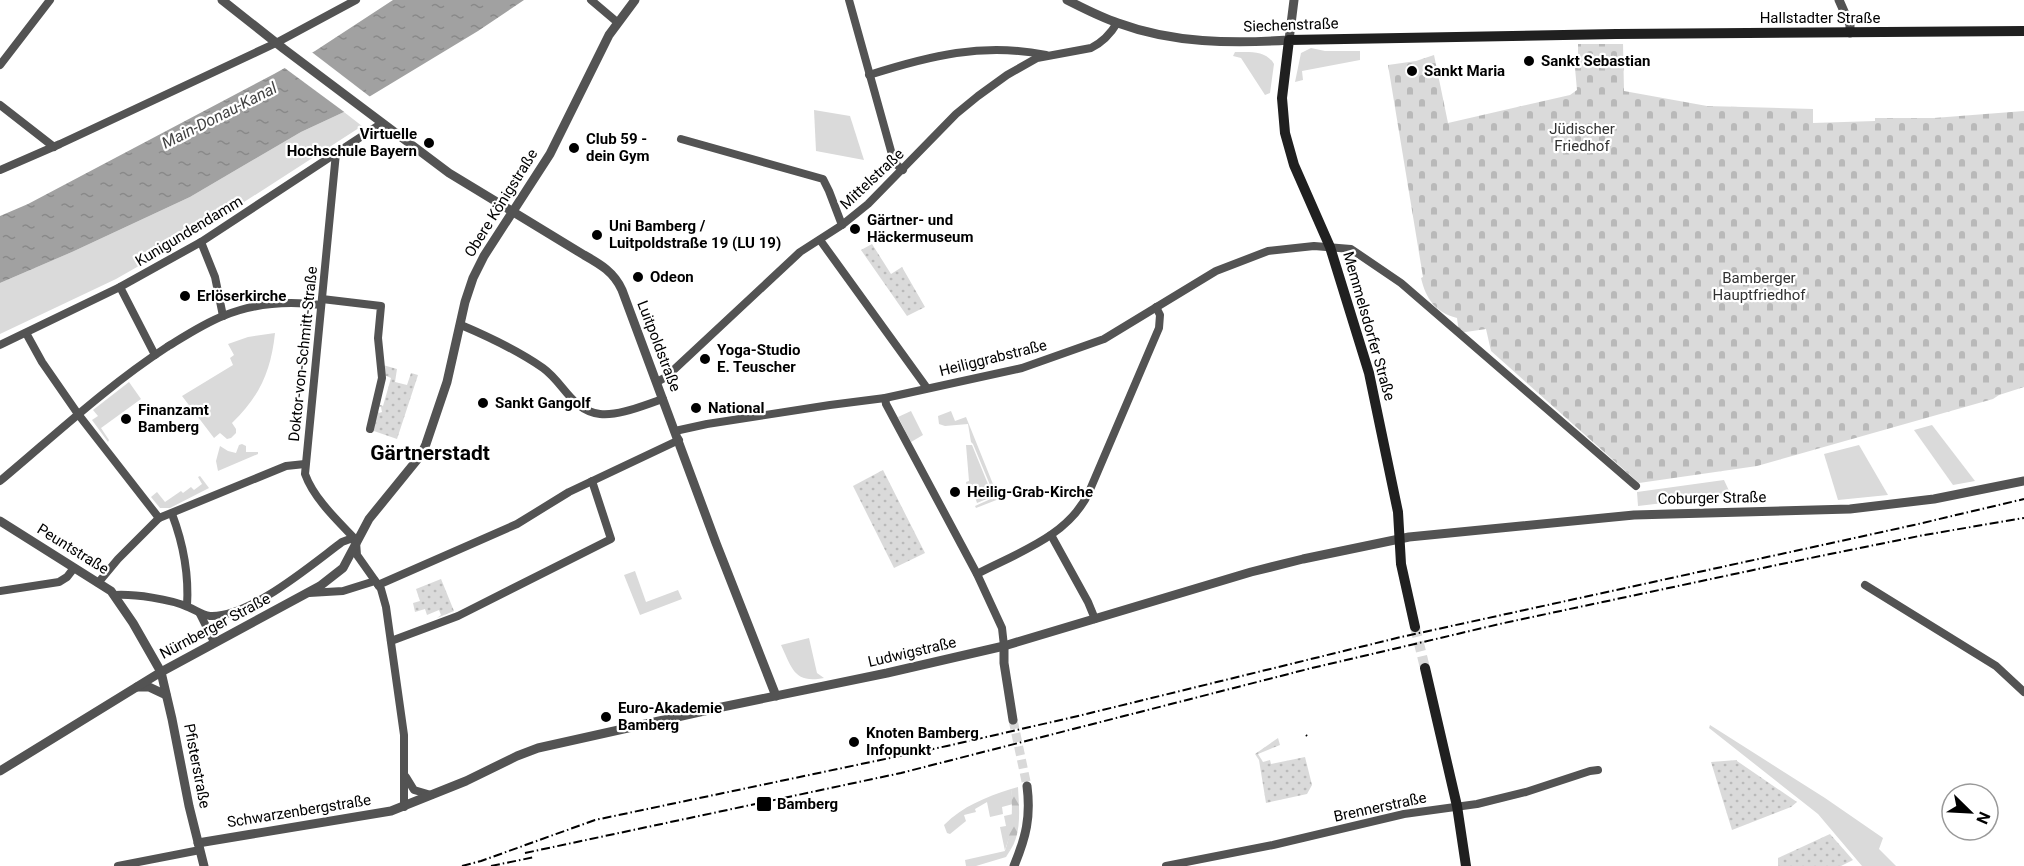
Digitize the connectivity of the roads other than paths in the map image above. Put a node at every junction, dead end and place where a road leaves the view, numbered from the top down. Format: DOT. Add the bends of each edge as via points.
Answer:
graph roads {
  1 [pos="50,0"];
  2 [pos="222,0"];
  3 [pos="356,0"];
  4 [pos="591,0"];
  5 [pos="635,0"];
  6 [pos="849,0"];
  7 [pos="1066,0"];
  8 [pos="1294,0"];
  9 [pos="1839,0"];
  10 [pos="617,22"];
  11 [pos="1117,23"];
  12 [pos="2024,31"];
  13 [pos="1850,33"];
  14 [pos="1524,36"];
  15 [pos="1289,40"];
  16 [pos="276,43"];
  17 [pos="1047,55"];
  18 [pos="0,65"];
  19 [pos="869,75"];
  20 [pos="0,105"];
  21 [pos="378,120"];
  22 [pos="681,139"];
  23 [pos="54,147"];
  24 [pos="336,153"];
  25 [pos="0,170"];
  26 [pos="903,170"];
  27 [pos="514,212"];
  28 [pos="842,225"];
  29 [pos="820,240"];
  30 [pos="201,242"];
  31 [pos="1330,247"];
  32 [pos="120,287"];
  33 [pos="322,302"];
  34 [pos="1156,307"];
  35 [pos="223,316"];
  36 [pos="461,325"];
  37 [pos="26,333"];
  38 [pos="0,345"];
  39 [pos="155,356"];
  40 [pos="657,382"];
  41 [pos="927,388"];
  42 [pos="885,398"];
  43 [pos="663,399"];
  44 [pos="78,414"];
  45 [pos="370,429"];
  46 [pos="677,435"];
  47 [pos="305,464"];
  48 [pos="0,481"];
  49 [pos="592,481"];
  50 [pos="2024,481"];
  51 [pos="1636,486"];
  52 [pos="172,514"];
  53 [pos="159,518"];
  54 [pos="0,521"];
  55 [pos="1051,535"];
  56 [pos="1400,539"];
  57 [pos="356,540"];
  58 [pos="74,568"];
  59 [pos="977,574"];
  60 [pos="98,583"];
  61 [pos="376,583"];
  62 [pos="1865,585"];
  63 [pos="0,591"];
  64 [pos="308,593"];
  65 [pos="115,595"];
  66 [pos="187,606"];
  67 [pos="200,614"];
  68 [pos="1095,619"];
  69 [pos="1415,627"];
  70 [pos="391,641"];
  71 [pos="214,642"];
  72 [pos="1004,646"];
  73 [pos="1425,668"];
  74 [pos="161,672"];
  75 [pos="137,687"];
  76 [pos="2024,692"];
  77 [pos="166,695"];
  78 [pos="776,696"];
  79 [pos="1013,720"];
  80 [pos="1598,770"];
  81 [pos="0,771"];
  82 [pos="405,776"];
  83 [pos="1027,786"];
  84 [pos="432,795"];
  85 [pos="1457,806"];
  86 [pos="404,807"];
  87 [pos="199,846"];
  88 [pos="118,866"];
  89 [pos="204,866"];
  90 [pos="1014,866"];
  91 [pos="1166,866"];
  92 [pos="1466,866"];
  1 -- 18 [label="street"];
  2 -- 16 [label="street, Luitpoldstraße"];
  3 -- 16 [label="street"];
  4 -- 10 [label="street"];
  5 -- 10 [label="street, Obere Königstraße"];
  6 -- 19 [label="street"];
  7 -- 11 [label="street, Siechenstraße"];
  8 -- 15 [label="street"];
  9 -- 13 [label="street"];
  10 -- 27 [label="street, Obere Königstraße" via="550,154"];
  11 -- 15 [label="street, Siechenstraße" via="1200,41"];
  11 -- 17 [label="street, Mittelstraße" via="1110,34 1091,48"];
  12 -- 13 [label="main road, Hallstadter Straße"];
  13 -- 14 [label="main road, Hallstadter Straße"];
  14 -- 15 [label="main road, Siechenstraße"];
  15 -- 31 [label="main road, Memmelsdorfer Straße" via="1282,98 1285,133 1294,165"];
  16 -- 21 [label="street, Luitpoldstraße"];
  16 -- 23 [label="street"];
  17 -- 19 [label="street" via="1015,49 969,51"];
  17 -- 26 [label="street, Mittelstraße" via="1014,71 966,106"];
  19 -- 26 [label="street" via="894,159"];
  20 -- 23 [label="street"];
  21 -- 24 [label="street, Kunigundendamm"];
  21 -- 27 [label="street, Luitpoldstraße" via="448,173"];
  22 -- 28 [label="street" via="823,179"];
  23 -- 25 [label="street"];
  24 -- 30 [label="street, Kunigundendamm"];
  24 -- 33 [label="street, Doktor-von-Schmitt-Straße"];
  26 -- 28 [label="street, Mittelstraße"];
  27 -- 36 [label="street, Obere Königstraße" via="473,278"];
  27 -- 40 [label="street, Luitpoldstraße" via="615,277"];
  28 -- 29 [label="street, Mittelstraße"];
  29 -- 40 [label="street, Mittelstraße" via="793,258"];
  29 -- 41 [label="street"];
  30 -- 32 [label="street, Kunigundendamm"];
  30 -- 35 [label="street" via="215,277"];
  31 -- 34 [label="street, Heiliggrabstraße" via="1272,250 1257,255 1216,271"];
  31 -- 51 [label="street, Heiliggrabstraße" via="1359,253 1406,287"];
  31 -- 56 [label="main road, Memmelsdorfer Straße" via="1369,373"];
  32 -- 37 [label="street, Kunigundendamm"];
  32 -- 39 [label="street"];
  33 -- 35 [label="street" via="273,304"];
  33 -- 45 [label="street" via="381,306 378,338 382,378"];
  33 -- 47 [label="street, Doktor-von-Schmitt-Straße"];
  34 -- 41 [label="street, Heiliggrabstraße" via="1104,339 1047,360"];
  34 -- 55 [label="street" via="1159,328 1086,498"];
  35 -- 39 [label="street"];
  36 -- 43 [label="street" via="544,369 577,405 589,412 607,414"];
  36 -- 57 [label="street, Obere Königstraße" via="426,444"];
  37 -- 38 [label="street, Kunigundendamm"];
  37 -- 44 [label="street"];
  39 -- 44 [label="street"];
  40 -- 43 [label="street, Luitpoldstraße"];
  41 -- 42 [label="street, Heiliggrabstraße"];
  42 -- 46 [label="street, Heiliggrabstraße" via="722,421"];
  42 -- 59 [label="street"];
  43 -- 46 [label="street, Luitpoldstraße"];
  44 -- 48 [label="street"];
  44 -- 53 [label="street"];
  46 -- 49 [label="street, Heiliggrabstraße"];
  46 -- 78 [label="street, Luitpoldstraße"];
  47 -- 52 [label="street" via="286,466"];
  47 -- 57 [label="street, Doktor-von-Schmitt-Straße" via="308,482"];
  49 -- 61 [label="street, Nürnberger Straße" via="517,524"];
  49 -- 70 [label="street" via="611,539 458,616"];
  50 -- 56 [label="street, Coburger Straße" via="1934,499 1860,508 1635,515"];
  52 -- 53 [label="street"];
  52 -- 66 [label="street" via="186,573"];
  53 -- 60 [label="street"];
  54 -- 58 [label="street, Peuntstraße"];
  55 -- 59 [label="street"];
  55 -- 68 [label="street"];
  56 -- 68 [label="street, Ludwigstraße" via="1251,572"];
  56 -- 69 [label="main road, Memmelsdorfer Straße" via="1401,564"];
  57 -- 61 [label="street" via="357,555"];
  57 -- 64 [label="street, Nürnberger Straße" via="343,568"];
  57 -- 67 [label="street" via="342,543 251,604 222,615"];
  58 -- 60 [label="street, Peuntstraße"];
  58 -- 63 [label="street" via="59,582"];
  59 -- 72 [label="street" via="1002,628"];
  60 -- 65 [label="street, Peuntstraße"];
  61 -- 64 [label="street, Nürnberger Straße" via="343,591"];
  61 -- 70 [label="street" via="384,596"];
  62 -- 76 [label="street" via="1996,666"];
  64 -- 71 [label="street, Nürnberger Straße"];
  65 -- 66 [label="street"];
  65 -- 74 [label="street, Peuntstraße"];
  66 -- 67 [label="street"];
  67 -- 71 [label="street"];
  68 -- 72 [label="street, Ludwigstraße"];
  70 -- 82 [label="street" via="404,735"];
  71 -- 74 [label="street, Nürnberger Straße"];
  72 -- 78 [label="street, Ludwigstraße"];
  72 -- 79 [label="street"];
  73 -- 85 [label="main road"];
  74 -- 75 [label="street, Nürnberger Straße"];
  74 -- 77 [label="street, Pfisterstraße"];
  75 -- 77 [label="street" via="149,687"];
  75 -- 81 [label="street, Nürnberger Straße"];
  77 -- 87 [label="street, Pfisterstraße"];
  78 -- 84 [label="street, Ludwigstraße" via="538,748"];
  80 -- 85 [label="street, Brennerstraße" via="1526,792"];
  82 -- 84 [label="street" via="414,790"];
  82 -- 86 [label="street"];
  83 -- 90 [label="street" via="1029,815"];
  84 -- 86 [label="street, Ludwigstraße"];
  85 -- 91 [label="street, Brennerstraße"];
  85 -- 92 [label="main road"];
  86 -- 87 [label="street, Schwarzenbergstraße"];
  87 -- 88 [label="street, Schwarzenbergstraße"];
  87 -- 89 [label="street, Pfisterstraße"];
}
